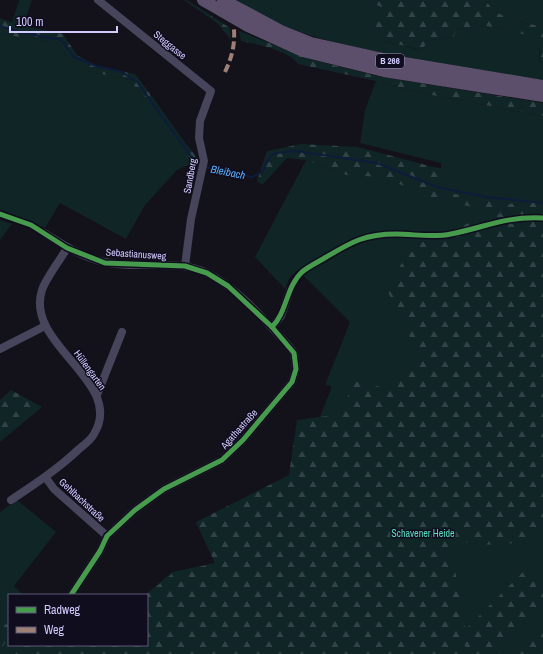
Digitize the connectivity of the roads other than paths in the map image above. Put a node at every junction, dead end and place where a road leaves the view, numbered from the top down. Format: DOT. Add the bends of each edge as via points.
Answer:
graph roads {
  1 [pos="98,0"];
  2 [pos="203,0"];
  3 [pos="223,0"];
  4 [pos="543,86"];
  5 [pos="210,91"];
  6 [pos="543,96"];
  7 [pos="44,233"];
  8 [pos="68,248"];
  9 [pos="185,266"];
  10 [pos="290,290"];
  11 [pos="45,326"];
  12 [pos="272,327"];
  13 [pos="122,332"];
  14 [pos="0,349"];
  15 [pos="97,395"];
  16 [pos="46,478"];
  17 [pos="11,500"];
  18 [pos="107,536"];
  19 [pos="72,594"];
  1 -- 5 [label="street, Steggasse"];
  2 -- 6 [label="main road, B 266" via="248,26 303,51 331,59 384,71"];
  3 -- 4 [label="main road, B 266" via="281,31 311,43 392,62"];
  5 -- 9 [label="street, Sandberg" via="199,130 204,165 191,219"];
  7 -- 8 [label="street, Sebastianusweg"];
  8 -- 9 [label="street, Sebastianusweg" via="105,262"];
  8 -- 11 [label="street, Hüllengarten" via="42,290 41,306"];
  9 -- 12 [label="street, Agathastraße" via="207,273 228,286"];
  10 -- 12 [label="street" via="281,316"];
  11 -- 14 [label="street"];
  11 -- 15 [label="street, Hüllengarten" via="50,336 72,360"];
  12 -- 18 [label="street, Agathastraße" via="294,353 296,369 292,382 243,440 222,460 164,489 135,510"];
  13 -- 15 [label="street"];
  15 -- 16 [label="street, Hüllengarten" via="99,424 94,435"];
  16 -- 17 [label="street, Hüllengarten"];
  16 -- 18 [label="street, Gehlbachstraße" via="54,489"];
  18 -- 19 [label="street, Agathastraße"];
}
